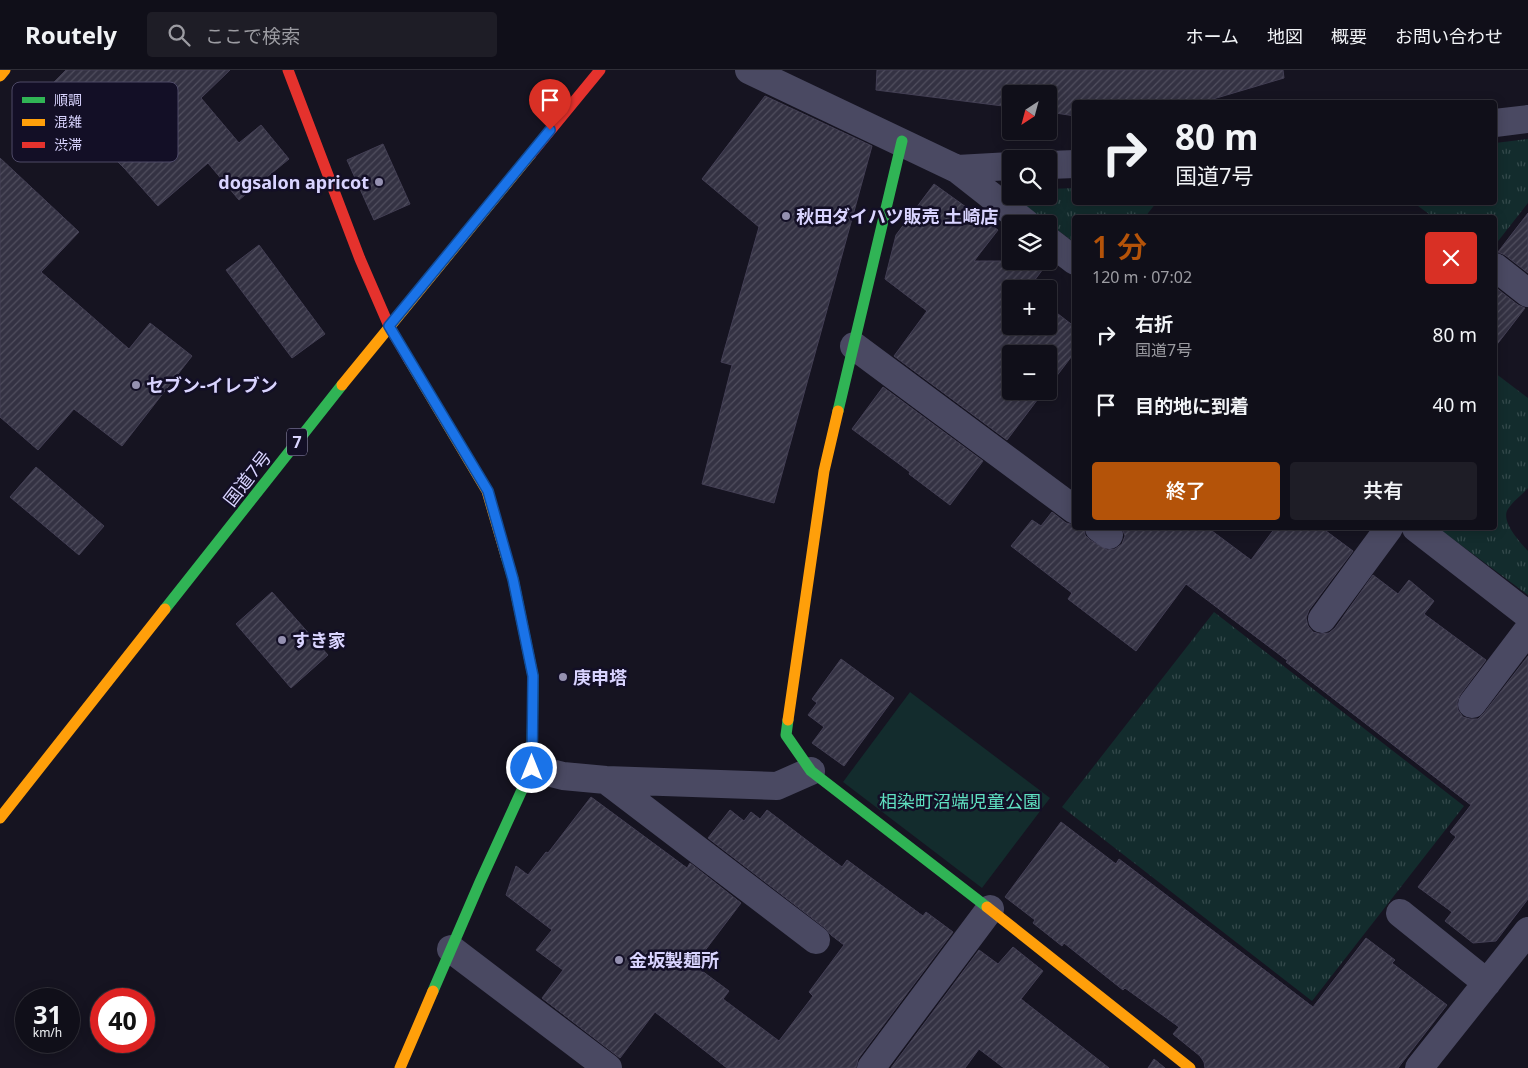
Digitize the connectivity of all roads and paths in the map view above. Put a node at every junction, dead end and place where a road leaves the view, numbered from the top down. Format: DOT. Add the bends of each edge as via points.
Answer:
graph roads {
  1 [pos="5,70"];
  2 [pos="288,70"];
  3 [pos="600,70"];
  4 [pos="749,70"];
  5 [pos="0,76"];
  6 [pos="1528,119"];
  7 [pos="1497,123"];
  8 [pos="902,141"];
  9 [pos="1072,164"];
  10 [pos="1057,165"];
  11 [pos="1002,166"];
  12 [pos="956,168"];
  13 [pos="1016,215"];
  14 [pos="1057,246"];
  15 [pos="1072,259"];
  16 [pos="1497,269"];
  17 [pos="1528,293"];
  18 [pos="389,326"];
  19 [pos="854,346"];
  20 [pos="1072,508"];
  21 [pos="1388,530"];
  22 [pos="1419,530"];
  23 [pos="1528,615"];
  24 [pos="1322,618"];
  25 [pos="1528,630"];
  26 [pos="1472,704"];
  27 [pos="532,768"];
  28 [pos="811,772"];
  29 [pos="606,780"];
  30 [pos="0,818"];
  31 [pos="990,909"];
  32 [pos="1400,914"];
  33 [pos="816,940"];
  34 [pos="1523,946"];
  35 [pos="451,949"];
  36 [pos="1487,983"];
  37 [pos="400,1068"];
  38 [pos="608,1068"];
  39 [pos="872,1068"];
  40 [pos="1190,1068"];
  41 [pos="1419,1068"];
  1 -- 5 [label="main road"];
  2 -- 18 [label="main road"];
  3 -- 18 [label="main road, 国道7号 / 7"];
  4 -- 8 [label="street"];
  6 -- 7 [label="street"];
  8 -- 12 [label="street"];
  8 -- 19 [label="main road"];
  9 -- 10 [label="street"];
  11 -- 12 [label="street"];
  12 -- 13 [label="street"];
  14 -- 15 [label="street"];
  16 -- 17 [label="street"];
  18 -- 27 [label="main road" via="488,491 513,579 533,676"];
  18 -- 30 [label="main road, 国道7号 / 7"];
  19 -- 20 [label="street"];
  19 -- 28 [label="main road" via="824,471 786,735"];
  21 -- 24 [label="street"];
  22 -- 23 [label="street"];
  25 -- 26 [label="street"];
  27 -- 29 [label="street" via="563,776"];
  27 -- 35 [label="main road"];
  28 -- 29 [label="street" via="777,786"];
  28 -- 31 [label="main road"];
  29 -- 33 [label="street"];
  31 -- 39 [label="street"];
  31 -- 40 [label="main road"];
  32 -- 36 [label="street"];
  34 -- 36 [label="street"];
  35 -- 37 [label="main road"];
  35 -- 38 [label="street"];
  36 -- 41 [label="street"];
}
